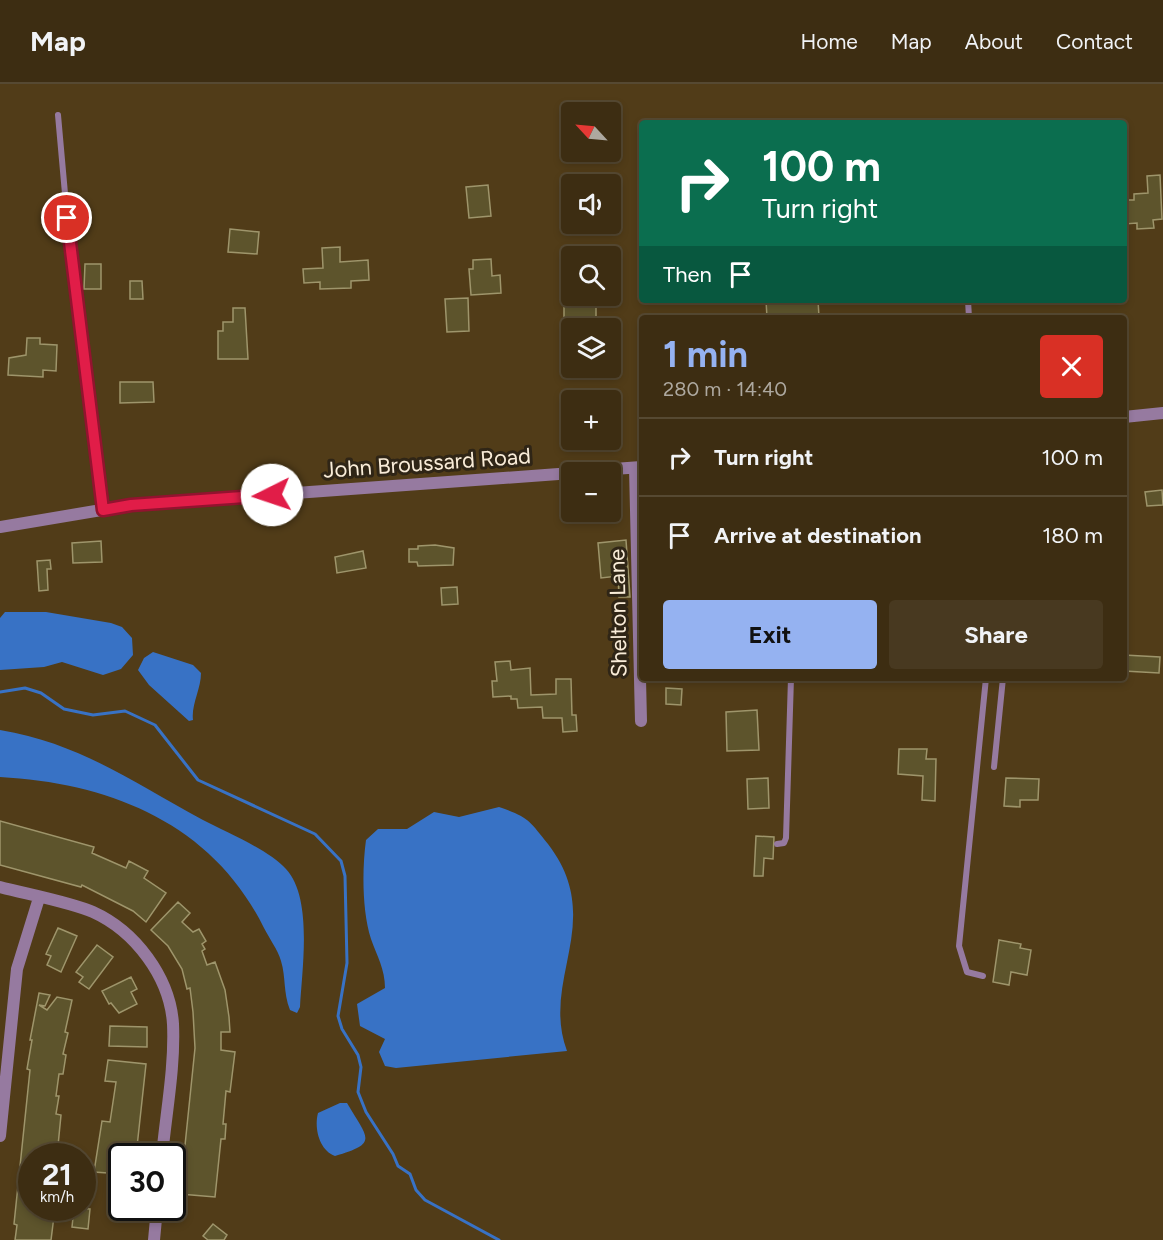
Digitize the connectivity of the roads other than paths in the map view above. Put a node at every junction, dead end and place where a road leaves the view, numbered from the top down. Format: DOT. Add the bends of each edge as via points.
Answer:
graph roads {
  1 [pos="58,115"];
  2 [pos="1163,413"];
  3 [pos="1127,417"];
  4 [pos="638,468"];
  5 [pos="621,469"];
  6 [pos="561,474"];
  7 [pos="103,510"];
  8 [pos="0,527"];
  9 [pos="639,552"];
  10 [pos="641,681"];
  11 [pos="790,681"];
  12 [pos="986,681"];
  13 [pos="1003,681"];
  14 [pos="641,721"];
  15 [pos="994,767"];
  16 [pos="777,844"];
  17 [pos="0,887"];
  18 [pos="39,898"];
  19 [pos="983,976"];
  20 [pos="0,1129"];
  21 [pos="163,1143"];
  22 [pos="156,1221"];
  23 [pos="154,1240"];
  1 -- 7 [label="lane" via="70,261"];
  2 -- 3 [label="street"];
  4 -- 5 [label="street, John Broussard Road"];
  4 -- 9 [label="street, Shelton Lane"];
  6 -- 7 [label="street, John Broussard Road"];
  7 -- 8 [label="street, John Broussard Road"];
  10 -- 14 [label="street, Shelton Lane"];
  11 -- 16 [label="lane" via="786,838 784,843"];
  12 -- 19 [label="lane" via="959,946 967,972"];
  13 -- 15 [label="lane"];
  17 -- 18 [label="street"];
  18 -- 20 [label="street" via="17,969"];
  18 -- 21 [label="street" via="93,912 137,944 154,966 173,1022"];
  22 -- 23 [label="street"];
}
